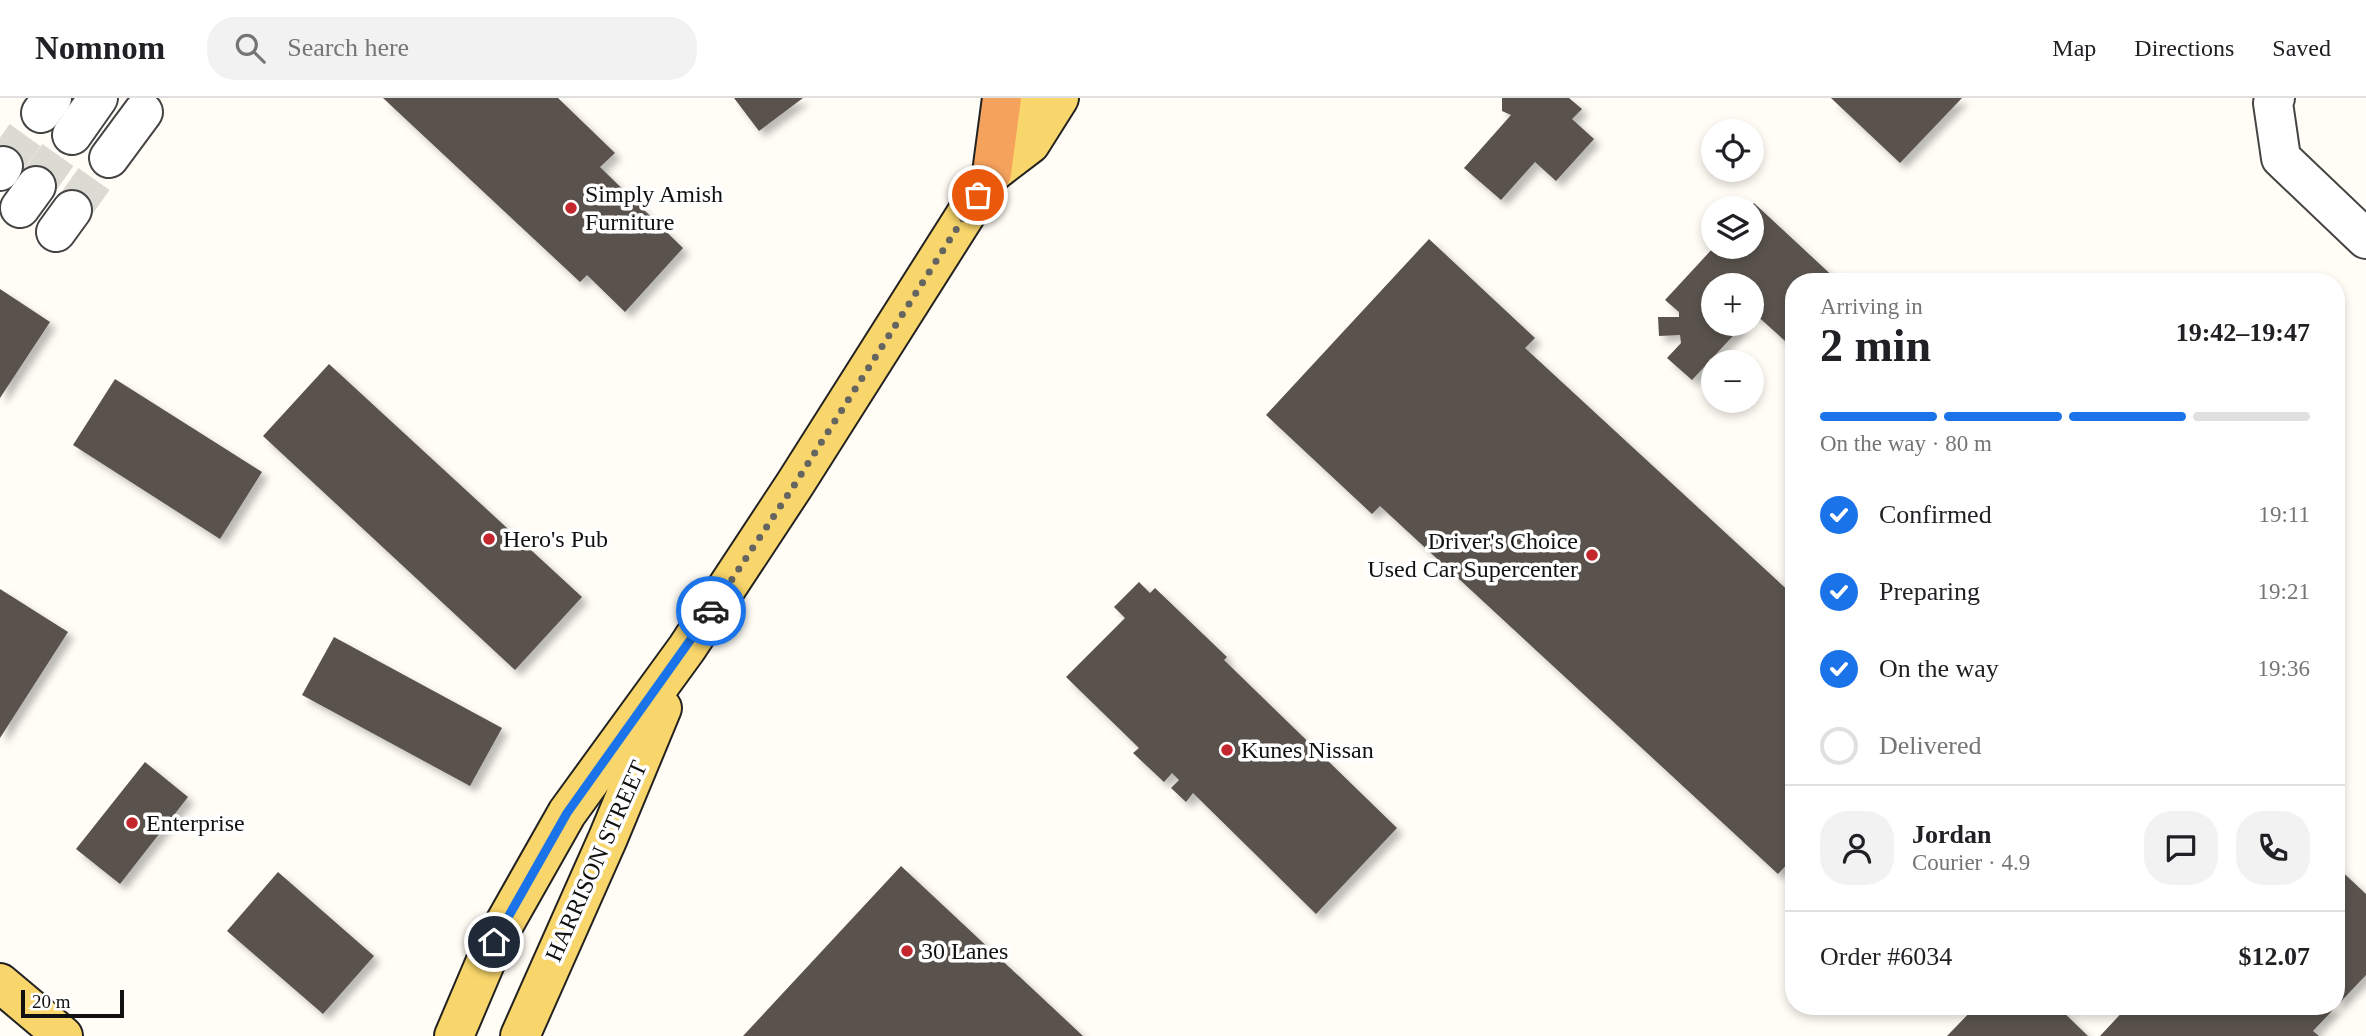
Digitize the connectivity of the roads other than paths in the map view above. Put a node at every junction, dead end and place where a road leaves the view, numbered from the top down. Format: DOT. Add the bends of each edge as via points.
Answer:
graph roads {
  1 [pos="98,98"];
  2 [pos="1002,98"];
  3 [pos="1021,98"];
  4 [pos="1059,98"];
  5 [pos="2275,98"];
  6 [pos="143,112"];
  7 [pos="72,135"];
  8 [pos="109,158"];
  9 [pos="992,173"];
  10 [pos="2366,239"];
  11 [pos="687,648"];
  12 [pos="0,983"];
  13 [pos="63,1036"];
  14 [pos="454,1036"];
  15 [pos="520,1036"];
  1 -- 7 [label="lane"];
  2 -- 9 [label="highway"];
  3 -- 9 [label="main road, HARRISON STREET"];
  4 -- 9 [label="main road, HARRISON STREET" via="1030,144"];
  5 -- 10 [label="lane" via="2281,158"];
  6 -- 8 [label="lane"];
  9 -- 11 [label="main road, HARRISON STREET"];
  11 -- 14 [label="main road, HARRISON STREET" via="567,813 494,942"];
  11 -- 15 [label="main road, HARRISON STREET"];
  12 -- 13 [label="main road"];
}
